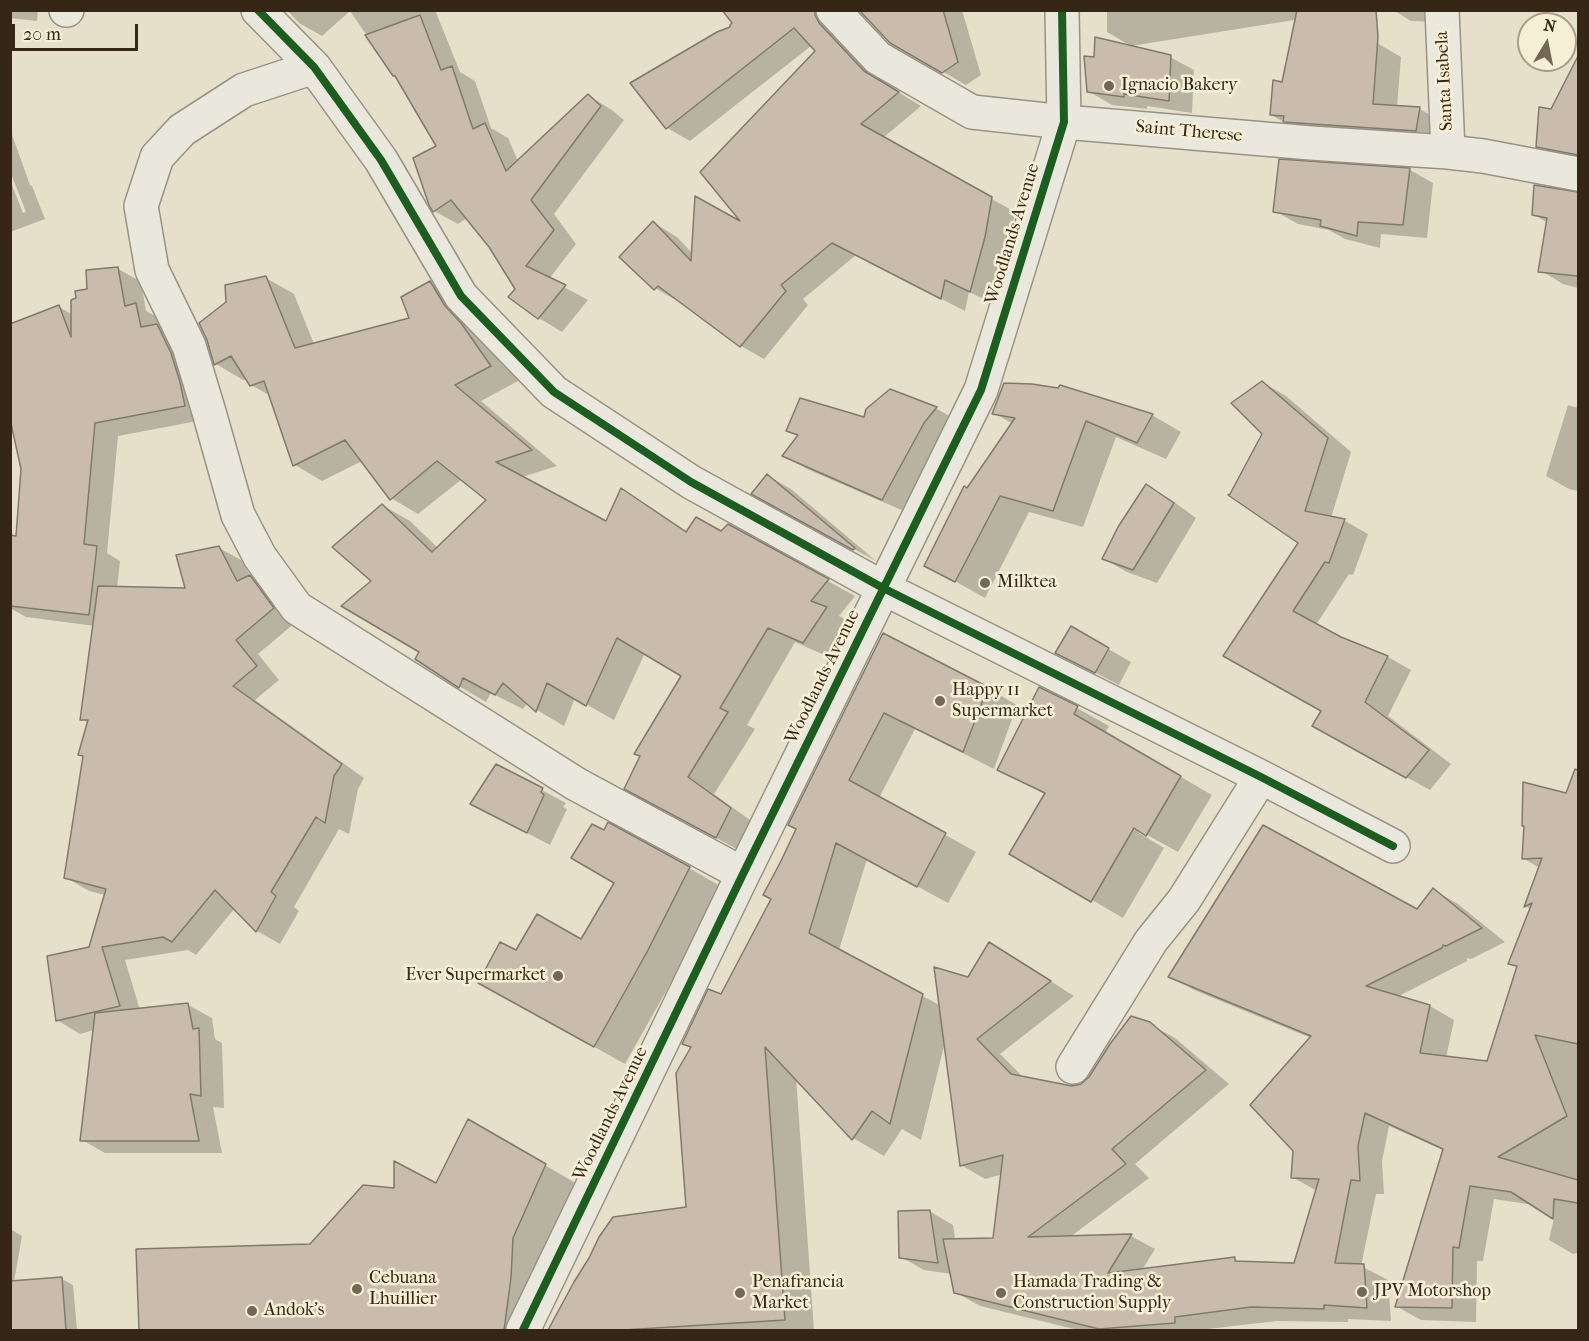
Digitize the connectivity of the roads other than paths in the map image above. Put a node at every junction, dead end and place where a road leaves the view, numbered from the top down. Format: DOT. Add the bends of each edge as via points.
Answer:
graph roads {
  1 [pos="258,10"];
  2 [pos="833,10"];
  3 [pos="1062,10"];
  4 [pos="1442,10"];
  5 [pos="314,67"];
  6 [pos="1064,122"];
  7 [pos="1448,152"];
  8 [pos="1578,174"];
  9 [pos="883,588"];
  10 [pos="1261,777"];
  11 [pos="1393,846"];
  12 [pos="743,874"];
  13 [pos="1074,1067"];
  14 [pos="523,1330"];
  1 -- 5 [label="street"];
  2 -- 6 [label="street, Saint Therese" via="878,58 972,112"];
  3 -- 6 [label="street, Woodlands Avenue"];
  4 -- 7 [label="street, Santa Isabela"];
  5 -- 9 [label="street" via="381,160 462,296 554,392 691,482"];
  5 -- 12 [label="street" via="244,90 182,130 158,157 141,206 152,270 189,346 238,515 260,557 297,608 576,784"];
  6 -- 7 [label="street, Saint Therese"];
  6 -- 9 [label="street, Woodlands Avenue" via="981,390"];
  7 -- 8 [label="street, Saint Therese"];
  9 -- 10 [label="street"];
  9 -- 12 [label="street, Woodlands Avenue"];
  10 -- 11 [label="street"];
  10 -- 13 [label="street" via="1184,900 1151,941"];
  12 -- 14 [label="street, Woodlands Avenue"];
}
